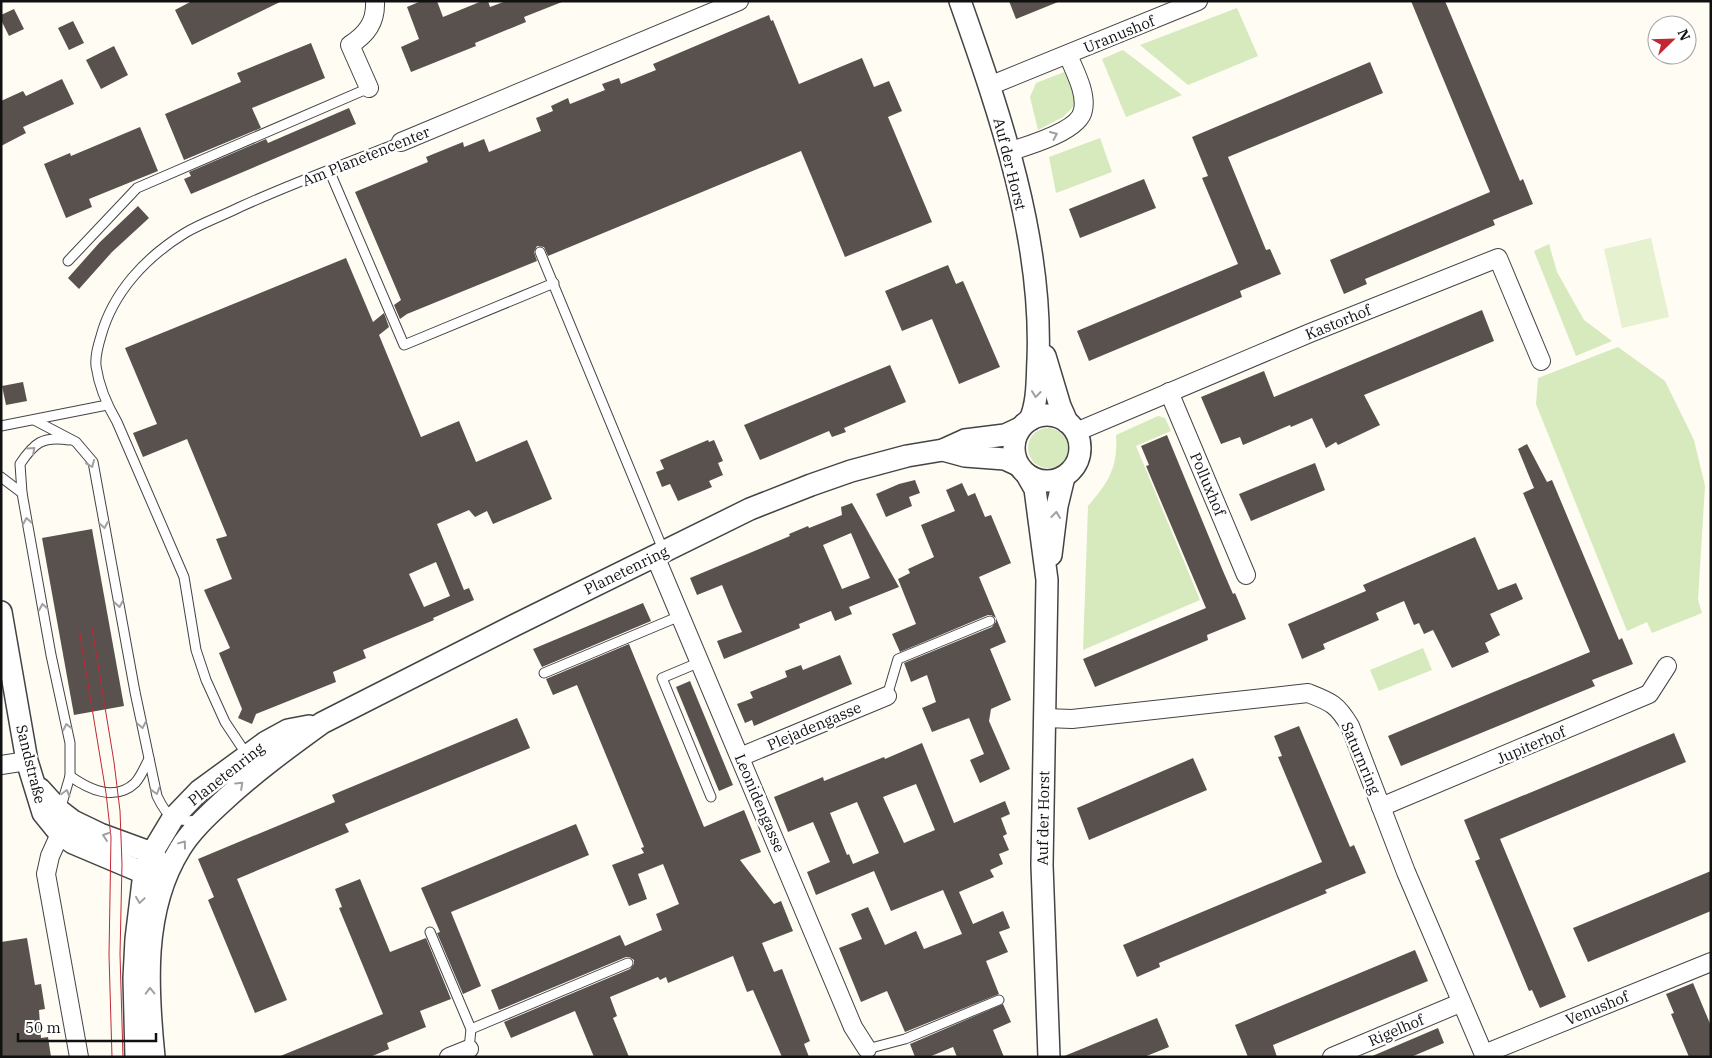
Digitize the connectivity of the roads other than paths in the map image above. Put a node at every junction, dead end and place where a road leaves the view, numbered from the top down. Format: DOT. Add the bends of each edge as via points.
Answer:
graph roads {
  1 [pos="739,1"];
  2 [pos="960,1"];
  3 [pos="1198,1"];
  4 [pos="380,2"];
  5 [pos="1068,54"];
  6 [pos="989,86"];
  7 [pos="369,88"];
  8 [pos="401,142"];
  9 [pos="1008,152"];
  10 [pos="329,170"];
  11 [pos="540,252"];
  12 [pos="68,261"];
  13 [pos="554,283"];
  14 [pos="1039,332"];
  15 [pos="1541,361"];
  16 [pos="1170,392"];
  17 [pos="107,405"];
  18 [pos="34,420"];
  19 [pos="1025,424"];
  20 [pos="1,426"];
  21 [pos="1071,427"];
  22 [pos="76,442"];
  23 [pos="944,450"];
  24 [pos="1023,470"];
  25 [pos="1,477"];
  26 [pos="1064,477"];
  27 [pos="22,493"];
  28 [pos="659,554"];
  29 [pos="1246,576"];
  30 [pos="1046,580"];
  31 [pos="1,612"];
  32 [pos="680,616"];
  33 [pos="990,621"];
  34 [pos="700,662"];
  35 [pos="1667,666"];
  36 [pos="544,673"];
  37 [pos="887,696"];
  38 [pos="1045,718"];
  39 [pos="322,723"];
  40 [pos="247,755"];
  41 [pos="740,757"];
  42 [pos="149,759"];
  43 [pos="28,761"];
  44 [pos="1,765"];
  45 [pos="70,776"];
  46 [pos="711,797"];
  47 [pos="1381,807"];
  48 [pos="52,812"];
  49 [pos="173,818"];
  50 [pos="204,819"];
  51 [pos="60,834"];
  52 [pos="152,853"];
  53 [pos="144,873"];
  54 [pos="167,873"];
  55 [pos="430,932"];
  56 [pos="1711,962"];
  57 [pos="628,963"];
  58 [pos="999,1000"];
  59 [pos="1460,1003"];
  60 [pos="470,1029"];
  61 [pos="468,1049"];
  62 [pos="867,1049"];
  63 [pos="1484,1056"];
  64 [pos="79,1057"];
  65 [pos="136,1057"];
  66 [pos="154,1057"];
  67 [pos="449,1057"];
  68 [pos="1049,1057"];
  69 [pos="1332,1057"];
  1 -- 8 [label="street, Am Planetencenter"];
  2 -- 6 [label="street, Auf der Horst"];
  3 -- 5 [label="street, Uranushof"];
  4 -- 7 [label="street" via="363,36 350,45"];
  5 -- 6 [label="street, Uranushof"];
  9 -- 5 [label="street, Uranushof, one-way" via="1061,132 1079,120 1084,102"];
  6 -- 9 [label="street, Auf der Horst"];
  7 -- 12 [label="lane" via="137,188"];
  8 -- 10 [label="lane, Am Planetencenter"];
  9 -- 14 [label="street, Auf der Horst" via="1025,224"];
  10 -- 13 [label="lane" via="404,345"];
  10 -- 17 [label="lane, Am Planetencenter" via="198,226 174,241 131,278 108,316 100,339 96,364"];
  11 -- 13 [label="lane"];
  13 -- 28 [label="lane"];
  14 -- 19 [label="street, Auf der Horst, one-way" via="1035,408"];
  14 -- 21 [label="street, Auf der Horst" via="1060,406"];
  15 -- 16 [label="street, Kastorhof" via="1498,258"];
  16 -- 21 [label="street, Kastorhof"];
  16 -- 29 [label="street, Polluxhof"];
  17 -- 18 [label="lane"];
  17 -- 40 [label="lane, Am Planetencenter" via="184,577 196,650 206,680 225,722"];
  18 -- 20 [label="lane"];
  18 -- 22 [label="lane"];
  19 -- 21 [label="street" via="1042,416 1055,416"];
  19 -- 23 [label="street, Planetenring" via="1005,435 965,440"];
  19 -- 24 [label="street" via="1015,440 1014,453"];
  21 -- 26 [label="street" via="1079,444 1079,457"];
  27 -- 22 [label="lane, one-way" via="20,464 32,447 48,439"];
  22 -- 42 [label="lane, one-way" via="93,462"];
  23 -- 24 [label="street, Planetenring" via="965,456 1005,459"];
  23 -- 28 [label="street, Planetenring" via="882,462 811,485 750,509"];
  24 -- 26 [label="street" via="1039,480 1052,481"];
  24 -- 30 [label="street, Auf der Horst" via="1034,489"];
  25 -- 27 [label="lane"];
  30 -- 26 [label="street, Auf der Horst, one-way"];
  45 -- 27 [label="lane, one-way" via="70,743"];
  28 -- 32 [label="street, Leonidengasse"];
  28 -- 39 [label="street, Planetenring"];
  30 -- 38 [label="street, Auf der Horst"];
  31 -- 43 [label="street, Sandstraße"];
  32 -- 34 [label="street, Leonidengasse"];
  32 -- 36 [label="lane"];
  33 -- 37 [label="lane" via="898,659"];
  34 -- 41 [label="street, Leonidengasse"];
  34 -- 46 [label="lane" via="662,678"];
  35 -- 47 [label="street, Jupiterhof" via="1649,694"];
  37 -- 41 [label="street, Plejadengasse"];
  38 -- 47 [label="street, Saturnring" via="1072,719 1308,693 1339,709 1350,726"];
  38 -- 68 [label="street, Auf der Horst" via="1042,865"];
  39 -- 40 [label="street, Planetenring" via="288,730"];
  50 -- 39 [label="street, Planetenring, one-way" via="247,778"];
  40 -- 49 [label="street, Planetenring" via="199,792"];
  41 -- 62 [label="street, Leonidengasse" via="853,1027"];
  42 -- 45 [label="lane" via="136,782 118,792 106,793 85,787"];
  42 -- 49 [label="lane, one-way" via="157,796 164,811"];
  43 -- 44 [label="street"];
  43 -- 48 [label="street, Sandstraße" via="33,782"];
  48 -- 45 [label="lane, one-way"];
  47 -- 59 [label="street, Saturnring"];
  48 -- 51 [label="street, Sandstraße"];
  52 -- 48 [label="street, one-way"];
  49 -- 50 [label="lane" via="188,821"];
  49 -- 52 [label="street, Planetenring"];
  54 -- 50 [label="street, Planetenring, one-way" via="181,847"];
  51 -- 53 [label="street" via="73,843"];
  51 -- 64 [label="street" via="46,874"];
  52 -- 53 [label="street, Planetenring"];
  52 -- 54 [label="street"];
  53 -- 54 [label="street"];
  53 -- 65 [label="street, Planetenring, one-way" via="134,978"];
  66 -- 54 [label="street, Planetenring, one-way" via="150,993 152,938 159,895"];
  55 -- 60 [label="lane"];
  56 -- 63 [label="street, Venushof"];
  57 -- 60 [label="lane"];
  58 -- 62 [label="lane" via="905,1039"];
  59 -- 63 [label="street, Saturnring"];
  59 -- 69 [label="street, Rigelhof"];
  60 -- 61 [label="lane"];
  61 -- 67 [label="street"];
}
